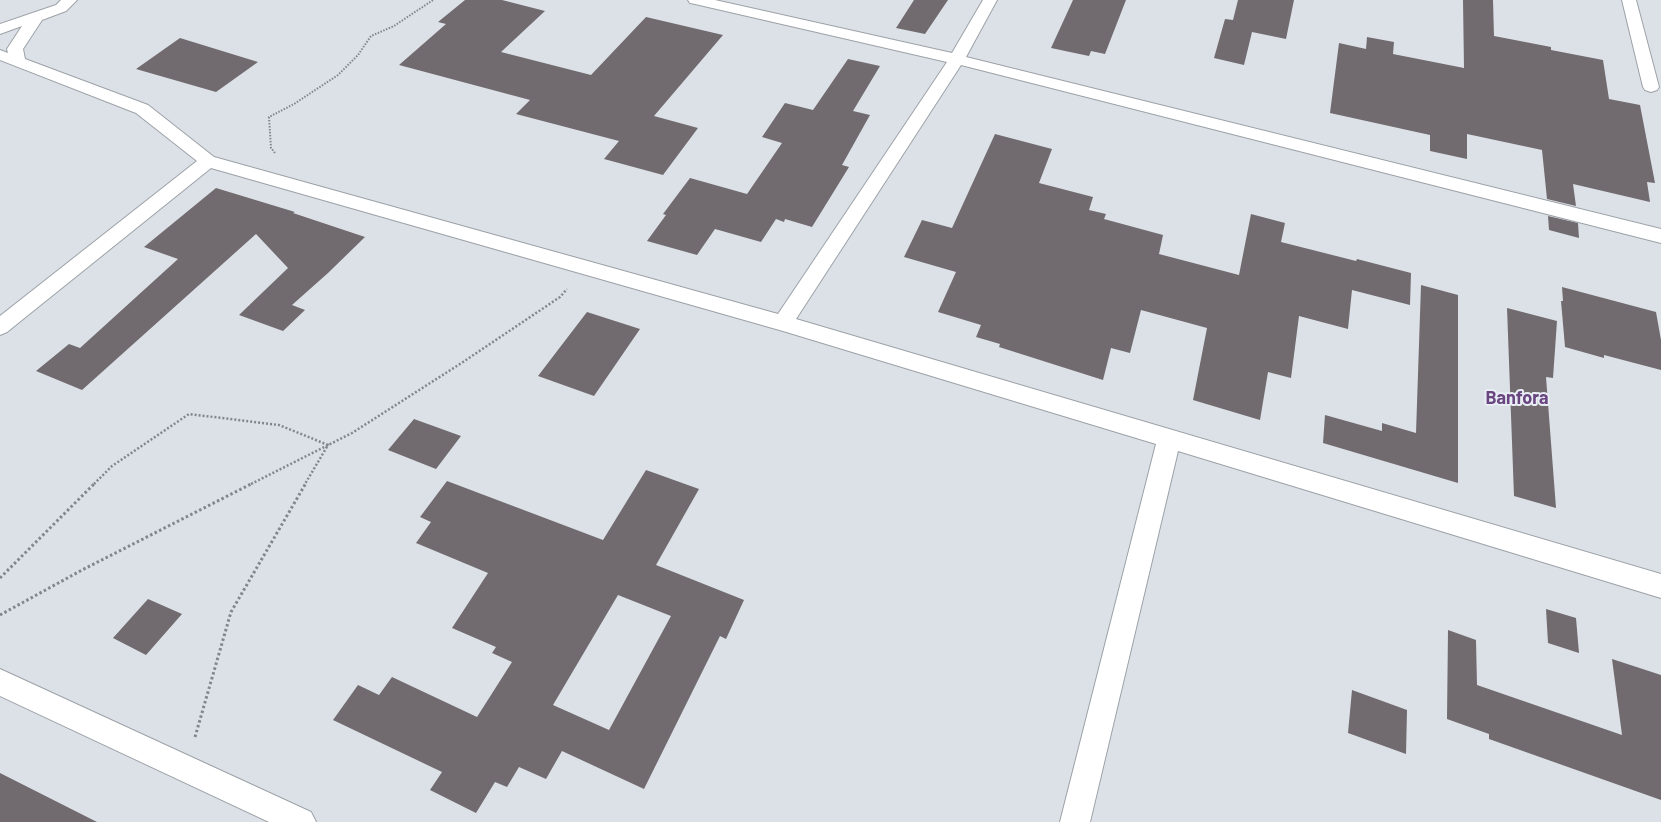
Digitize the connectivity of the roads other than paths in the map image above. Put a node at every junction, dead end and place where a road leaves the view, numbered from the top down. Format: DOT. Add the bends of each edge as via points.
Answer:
graph roads {
  1 [pos="70,0"];
  2 [pos="694,0"];
  3 [pos="990,0"];
  4 [pos="1629,0"];
  5 [pos="36,17"];
  6 [pos="0,29"];
  7 [pos="9,59"];
  8 [pos="957,59"];
  9 [pos="1651,87"];
  10 [pos="208,161"];
  11 [pos="1661,236"];
  12 [pos="783,322"];
  13 [pos="0,327"];
  14 [pos="1169,439"];
  15 [pos="1661,586"];
  16 [pos="0,682"];
  17 [pos="301,822"];
  18 [pos="1075,822"];
  1 -- 5 [label="street" via="61,8"];
  2 -- 8 [label="street"];
  3 -- 8 [label="street"];
  4 -- 9 [label="street"];
  5 -- 6 [label="street"];
  5 -- 7 [label="street"];
  7 -- 10 [label="street" via="142,109"];
  8 -- 11 [label="street"];
  8 -- 12 [label="street"];
  10 -- 12 [label="street"];
  10 -- 13 [label="street"];
  12 -- 14 [label="street"];
  14 -- 15 [label="street"];
  14 -- 18 [label="street"];
  16 -- 17 [label="street"];
}
